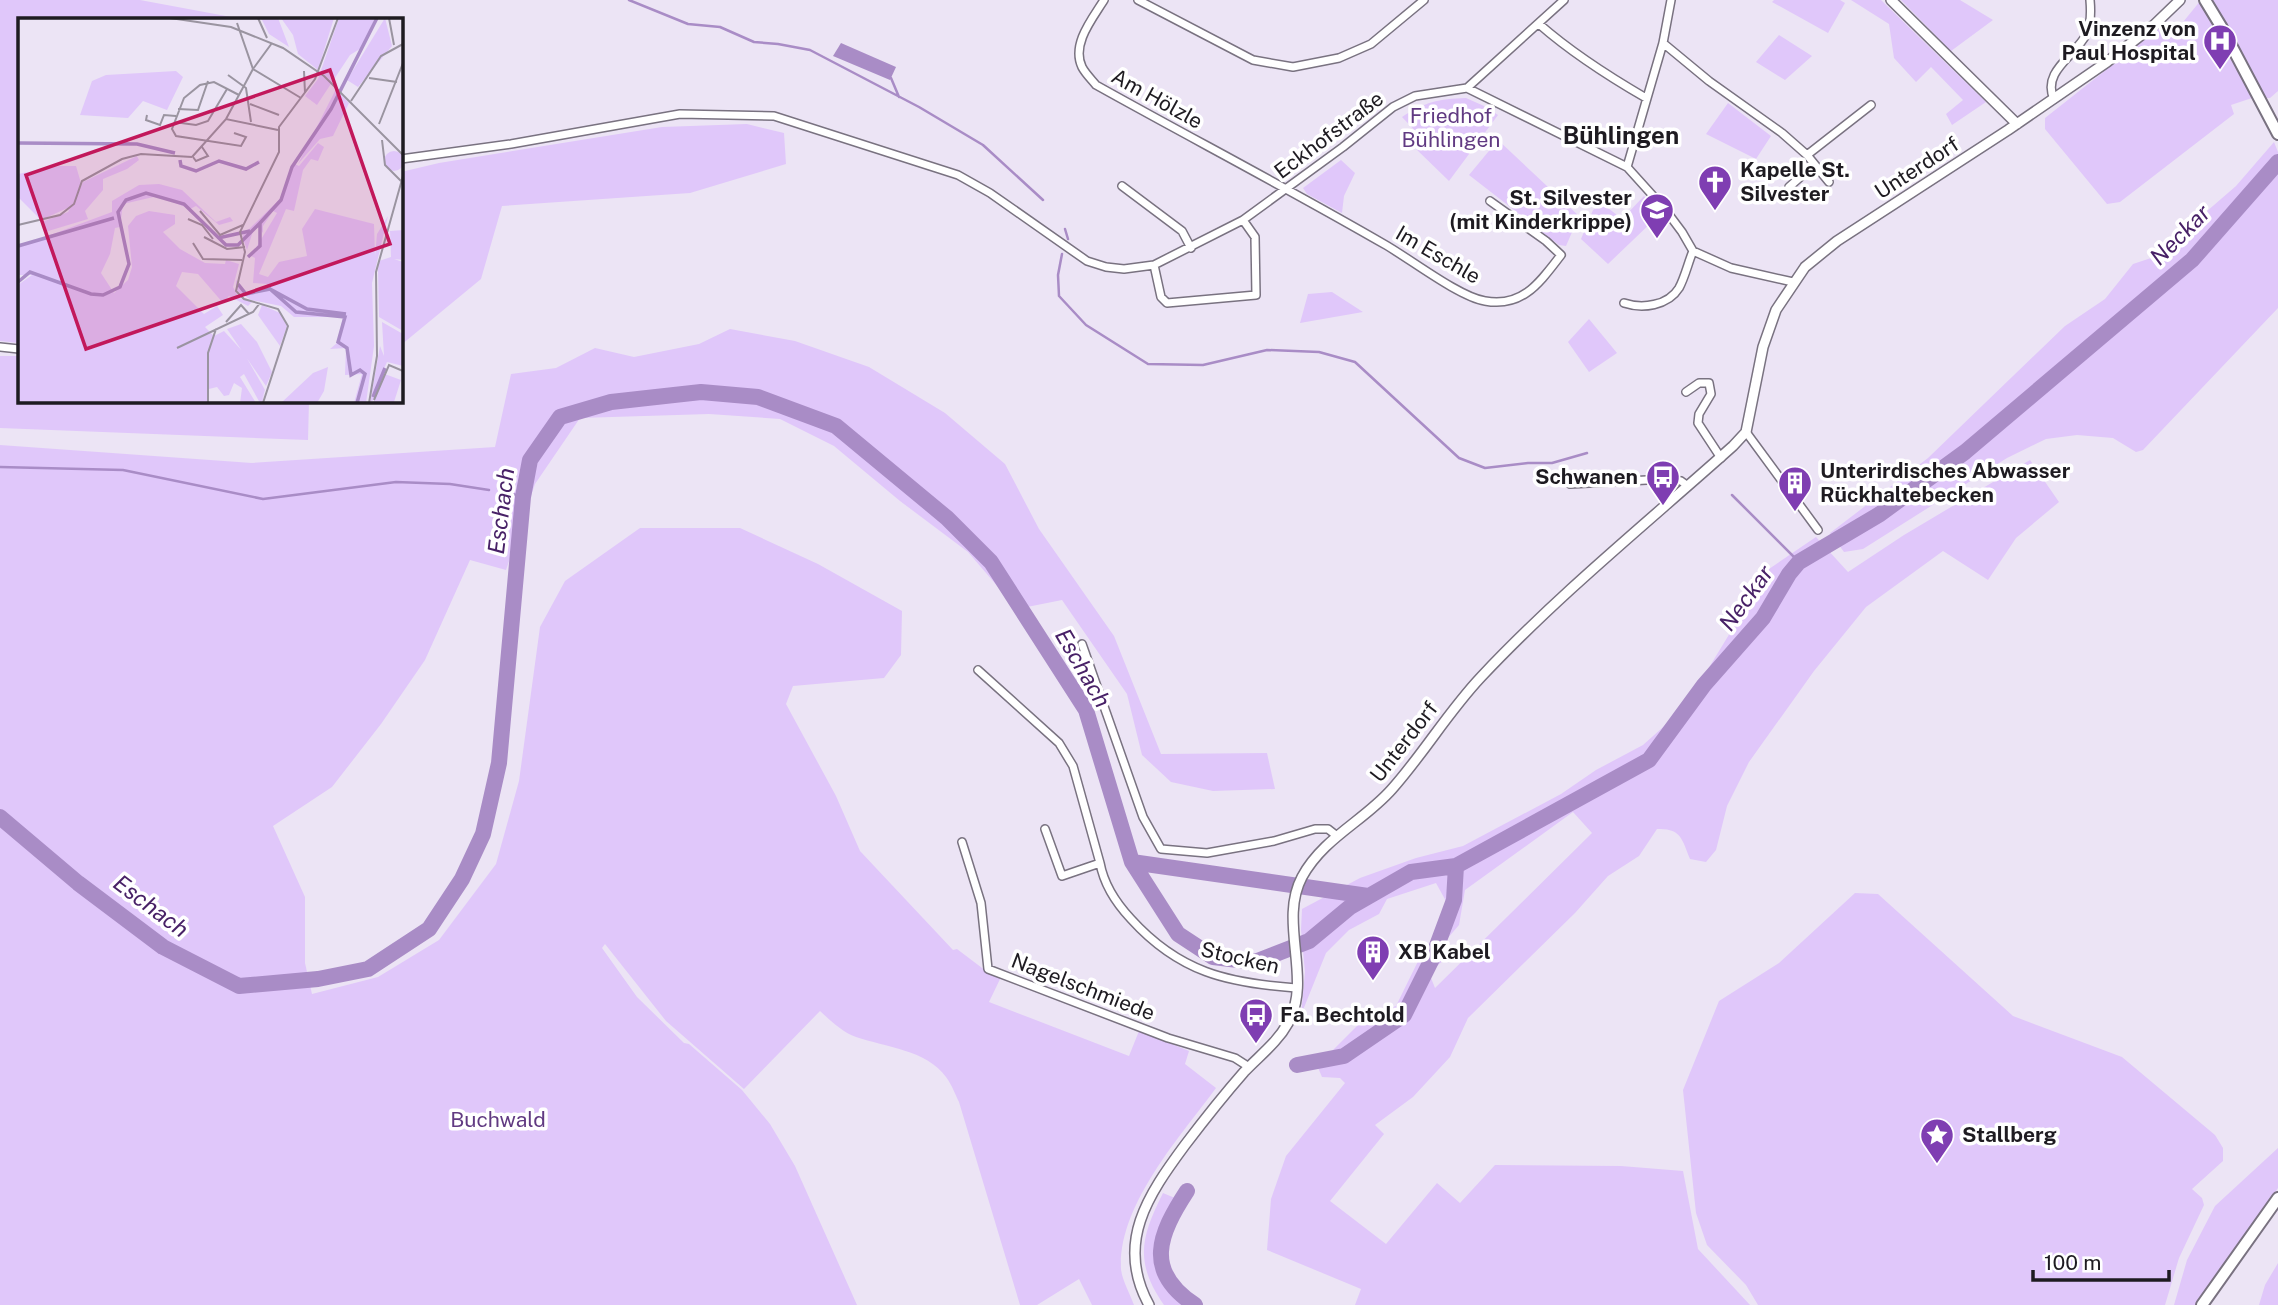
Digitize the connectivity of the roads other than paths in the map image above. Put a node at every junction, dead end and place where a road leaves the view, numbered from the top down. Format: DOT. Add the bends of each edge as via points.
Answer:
graph roads {
  1 [pos="1104,0"];
  2 [pos="1138,0"];
  3 [pos="1424,0"];
  4 [pos="1564,0"];
  5 [pos="1671,0"];
  6 [pos="1891,0"];
  7 [pos="2091,0"];
  8 [pos="2180,0"];
  9 [pos="2205,0"];
  10 [pos="1539,24"];
  11 [pos="1663,43"];
  12 [pos="1467,88"];
  13 [pos="1646,98"];
  14 [pos="2054,99"];
  15 [pos="1871,105"];
  16 [pos="2017,124"];
  17 [pos="2278,134"];
  18 [pos="1807,155"];
  19 [pos="402,159"];
  20 [pos="1814,164"];
  21 [pos="1627,167"];
  22 [pos="1829,182"];
  23 [pos="1122,186"];
  24 [pos="1789,187"];
  25 [pos="1287,188"];
  26 [pos="1490,201"];
  27 [pos="1243,220"];
  28 [pos="1191,248"];
  29 [pos="1693,251"];
  30 [pos="1154,265"];
  31 [pos="1793,282"];
  32 [pos="1624,303"];
  33 [pos="0,347"];
  34 [pos="18,349"];
  35 [pos="1686,392"];
  36 [pos="1746,432"];
  37 [pos="1721,458"];
  38 [pos="1570,484"];
  39 [pos="1688,486"];
  40 [pos="1818,530"];
  41 [pos="1083,644"];
  42 [pos="978,670"];
  43 [pos="1045,828"];
  44 [pos="1337,836"];
  45 [pos="962,842"];
  46 [pos="1100,863"];
  47 [pos="1296,988"];
  48 [pos="1249,1068"];
  49 [pos="2278,1198"];
  50 [pos="1149,1305"];
  51 [pos="2202,1305"];
  1 -- 25 [label="street, Am Hölzle" via="1079,50 1081,66 1096,85"];
  2 -- 3 [label="street" via="1253,60 1293,67 1339,58 1371,44"];
  4 -- 10 [label="street"];
  5 -- 11 [label="street"];
  6 -- 16 [label="street"];
  7 -- 14 [label="street" via="2088,31 2053,78 2050,92"];
  8 -- 14 [label="street, Unterdorf" via="2107,62"];
  9 -- 17 [label="main road"];
  10 -- 12 [label="street"];
  10 -- 13 [label="street" via="1563,45"];
  11 -- 13 [label="street"];
  11 -- 18 [label="street"];
  12 -- 21 [label="street"];
  12 -- 25 [label="street, Eckhofstraße" via="1415,96 1393,107"];
  13 -- 21 [label="street"];
  14 -- 16 [label="street, Unterdorf"];
  15 -- 18 [label="street"];
  16 -- 31 [label="street, Unterdorf" via="1837,241"];
  18 -- 20 [label="street"];
  19 -- 30 [label="street, Eckhofstraße" via="680,114 774,116 958,175 1087,261 1124,269"];
  20 -- 22 [label="street"];
  20 -- 24 [label="street"];
  21 -- 29 [label="street" via="1670,216"];
  23 -- 28 [label="street" via="1182,231"];
  25 -- 26 [label="street, Im Eschle" via="1468,296 1504,302 1531,292 1560,255"];
  25 -- 27 [label="street, Eckhofstraße"];
  27 -- 28 [label="street, Eckhofstraße"];
  27 -- 30 [label="street" via="1255,237 1256,295 1167,303 1161,297"];
  28 -- 30 [label="street, Eckhofstraße"];
  29 -- 31 [label="street" via="1731,268"];
  29 -- 32 [label="street" via="1678,290 1663,301 1638,306"];
  31 -- 36 [label="street, Unterdorf" via="1776,310 1763,347"];
  33 -- 34 [label="street"];
  35 -- 37 [label="street" via="1699,383 1709,383 1711,394 1698,423"];
  36 -- 37 [label="street, Unterdorf"];
  36 -- 40 [label="street"];
  37 -- 39 [label="street, Unterdorf"];
  38 -- 39 [label="street" via="1666,479"];
  39 -- 44 [label="street, Unterdorf" via="1578,582 1482,676 1391,791"];
  41 -- 44 [label="street" via="1143,817 1161,849 1207,853 1315,828"];
  42 -- 46 [label="street, Stocken" via="1059,743 1073,766"];
  43 -- 46 [label="street" via="1062,876"];
  44 -- 47 [label="street, Unterdorf" via="1317,855 1297,889"];
  45 -- 48 [label="street, Nagelschmiede" via="981,903 988,969 1168,1038 1236,1058"];
  46 -- 47 [label="street, Stocken" via="1117,904 1174,958 1200,971"];
  47 -- 48 [label="street, Unterdorf" via="1289,1021"];
  48 -- 50 [label="street, Unterdorf" via="1219,1100 1155,1187 1139,1221 1135,1259"];
  49 -- 51 [label="main road"];
}
